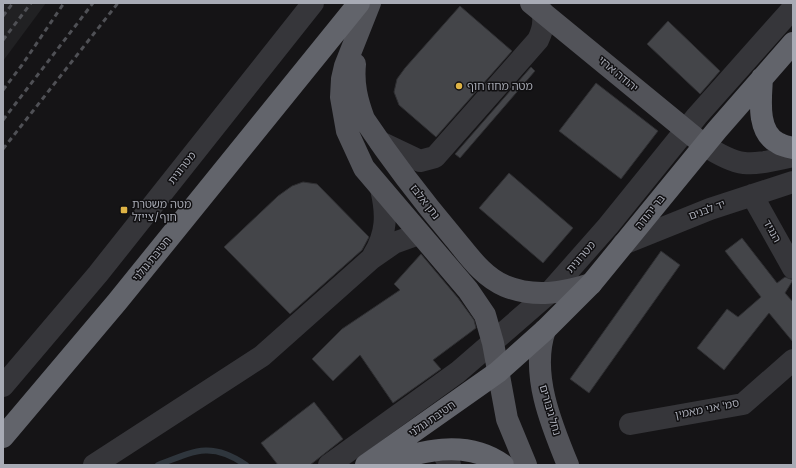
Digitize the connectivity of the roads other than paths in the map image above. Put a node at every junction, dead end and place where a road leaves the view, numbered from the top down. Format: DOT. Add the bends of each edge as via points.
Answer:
graph roads {
  1 [pos="313,3"];
  2 [pos="537,7"];
  3 [pos="364,8"];
  4 [pos="793,8"];
  5 [pos="793,44"];
  6 [pos="762,78"];
  7 [pos="685,130"];
  8 [pos="380,142"];
  9 [pos="704,145"];
  10 [pos="793,148"];
  11 [pos="793,156"];
  12 [pos="793,182"];
  13 [pos="381,189"];
  14 [pos="752,195"];
  15 [pos="419,234"];
  16 [pos="623,244"];
  17 [pos="371,259"];
  18 [pos="793,268"];
  19 [pos="591,284"];
  20 [pos="548,294"];
  21 [pos="545,330"];
  22 [pos="493,343"];
  23 [pos="793,360"];
  24 [pos="498,372"];
  25 [pos="3,386"];
  26 [pos="630,424"];
  27 [pos="3,437"];
  28 [pos="445,457"];
  29 [pos="94,465"];
  30 [pos="329,465"];
  31 [pos="366,465"];
  32 [pos="379,465"];
  33 [pos="503,465"];
  34 [pos="526,465"];
  35 [pos="568,465"];
  1 -- 25 [label="street, מטרונית" via="98,274"];
  2 -- 7 [label="main road, יהודה ארזי"];
  2 -- 8 [label="street" via="544,25 538,40 435,157 420,162"];
  3 -- 8 [label="main road, נתן אלבז" via="356,57 355,86 364,119"];
  3 -- 13 [label="main road" via="345,66 341,97 347,131 354,150 364,168"];
  3 -- 27 [label="highway, חטיבת גולני"];
  4 -- 7 [label="street, מטרונית"];
  5 -- 6 [label="highway, בר יהודה"];
  6 -- 9 [label="highway, בר יהודה"];
  6 -- 10 [label="highway" via="764,128 778,143"];
  7 -- 9 [label="main road, יהודה ארזי"];
  7 -- 20 [label="street, מטרונית" via="608,226"];
  8 -- 20 [label="main road, נתן אלבז" via="432,211 492,280 506,287"];
  9 -- 11 [label="street" via="735,163 749,164"];
  9 -- 16 [label="highway, בר יהודה"];
  12 -- 14 [label="street, יד לבנים"];
  13 -- 15 [label="main road"];
  13 -- 17 [label="street" via="385,205 385,230 380,246"];
  14 -- 16 [label="street, יד לבנים" via="704,211"];
  14 -- 18 [label="street, הנגיד"];
  15 -- 17 [label="street" via="394,243"];
  15 -- 22 [label="main road" via="480,306 489,325"];
  16 -- 19 [label="highway, בר יהודה"];
  17 -- 29 [label="street" via="262,356"];
  19 -- 20 [label="main road, נתן אלבז"];
  19 -- 21 [label="highway, בר יהודה"];
  20 -- 22 [label="street, מטרונית"];
  21 -- 24 [label="highway, בר יהודה"];
  21 -- 35 [label="main road, נחל גיבורים" via="539,356 542,387"];
  22 -- 24 [label="main road"];
  22 -- 30 [label="street, מטרונית" via="458,372"];
  23 -- 26 [label="street, סמ' אני מאמין" via="743,404"];
  24 -- 31 [label="highway, חטיבת גולני"];
  24 -- 34 [label="main road" via="507,420"];
  28 -- 32 [label="highway" via="416,454"];
  28 -- 33 [label="highway" via="464,449 491,456"];
}
